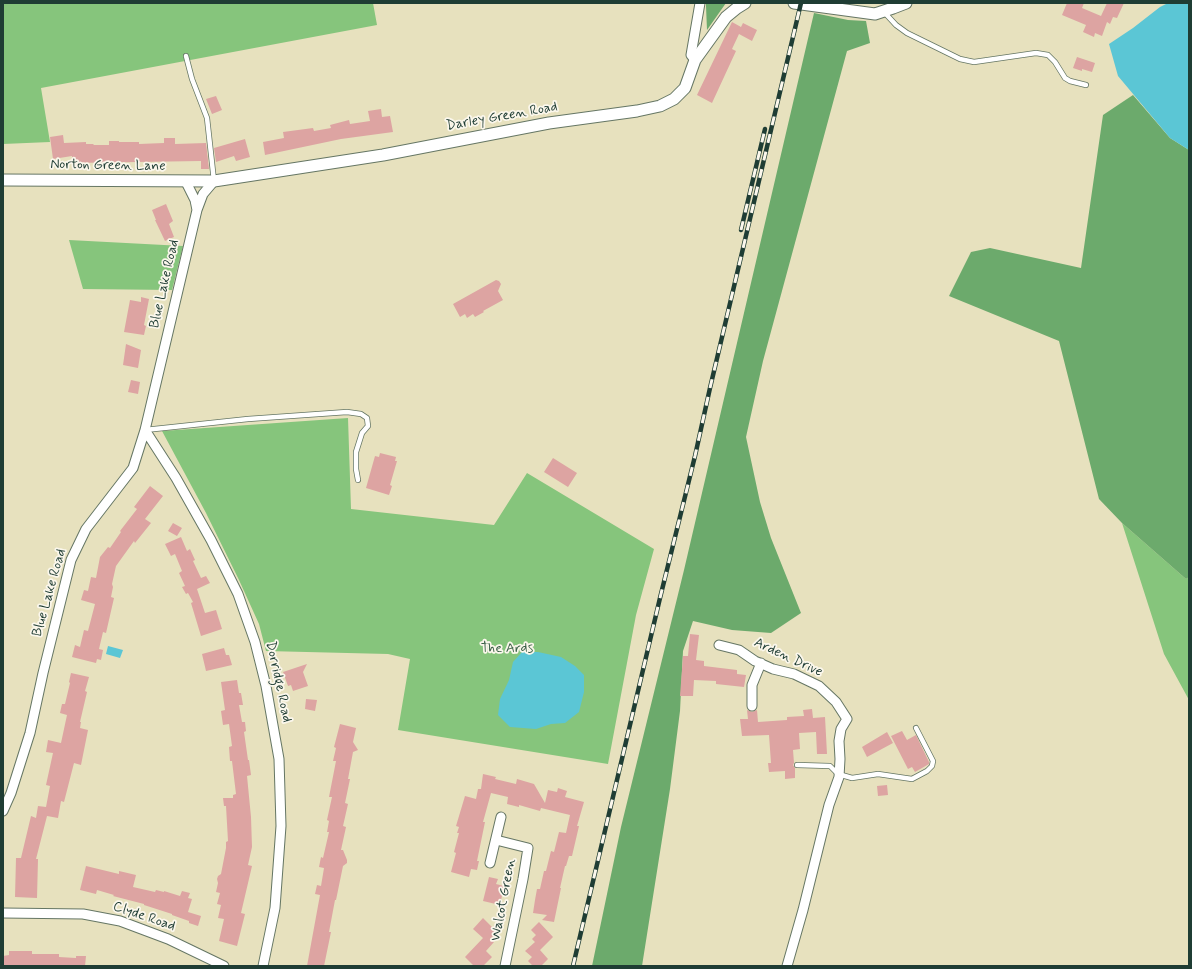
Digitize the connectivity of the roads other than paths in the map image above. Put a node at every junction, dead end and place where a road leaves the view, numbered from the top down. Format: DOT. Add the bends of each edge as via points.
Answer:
graph roads {
  1 [pos="700,3"];
  2 [pos="746,3"];
  3 [pos="794,3"];
  4 [pos="906,3"];
  5 [pos="884,12"];
  6 [pos="186,56"];
  7 [pos="695,60"];
  8 [pos="1086,86"];
  9 [pos="3,180"];
  10 [pos="214,181"];
  11 [pos="186,182"];
  12 [pos="197,210"];
  13 [pos="145,430"];
  14 [pos="358,480"];
  15 [pos="719,645"];
  16 [pos="761,663"];
  17 [pos="752,706"];
  18 [pos="916,728"];
  19 [pos="797,765"];
  20 [pos="838,774"];
  21 [pos="3,811"];
  22 [pos="501,817"];
  23 [pos="496,840"];
  24 [pos="490,863"];
  25 [pos="3,913"];
  26 [pos="224,966"];
  27 [pos="263,966"];
  28 [pos="505,966"];
  29 [pos="787,966"];
  1 -- 7 [label="street" via="691,55"];
  2 -- 7 [label="street, Darley Green Road" via="726,17"];
  3 -- 5 [label="street" via="875,14"];
  4 -- 5 [label="street"];
  5 -- 8 [label="lane" via="907,34 960,59 974,62 1036,53 1048,55 1066,78"];
  6 -- 10 [label="lane" via="207,118"];
  7 -- 10 [label="street, Darley Green Road" via="685,88 674,99 660,106 550,123 383,155"];
  9 -- 11 [label="street, Norton Green Lane"];
  10 -- 11 [label="street, Norton Green Lane"];
  10 -- 12 [label="street, Blue Lake Road" via="203,194"];
  11 -- 12 [label="street"];
  12 -- 13 [label="street, Blue Lake Road"];
  13 -- 14 [label="lane" via="248,419 347,412 360,414 367,418 368,426 362,433 356,452"];
  13 -- 21 [label="street, Blue Lake Road" via="134,468 86,529 71,560 42,673 30,733"];
  13 -- 27 [label="street, Dorridge Road" via="176,478 238,594 255,642 266,686 279,759 281,826 275,908"];
  15 -- 16 [label="street, Arden Drive" via="739,650"];
  16 -- 17 [label="street" via="752,685"];
  16 -- 20 [label="street, Arden Drive" via="819,686 836,702 847,719 841,729"];
  18 -- 20 [label="lane" via="933,761 927,771 912,779 878,774 852,778"];
  19 -- 20 [label="lane" via="830,766"];
  20 -- 29 [label="street"];
  22 -- 23 [label="street"];
  23 -- 24 [label="street"];
  23 -- 28 [label="street, Walcot Green" via="528,848"];
  25 -- 26 [label="street, Clyde Road" via="83,914 120,921 168,939"];
}
